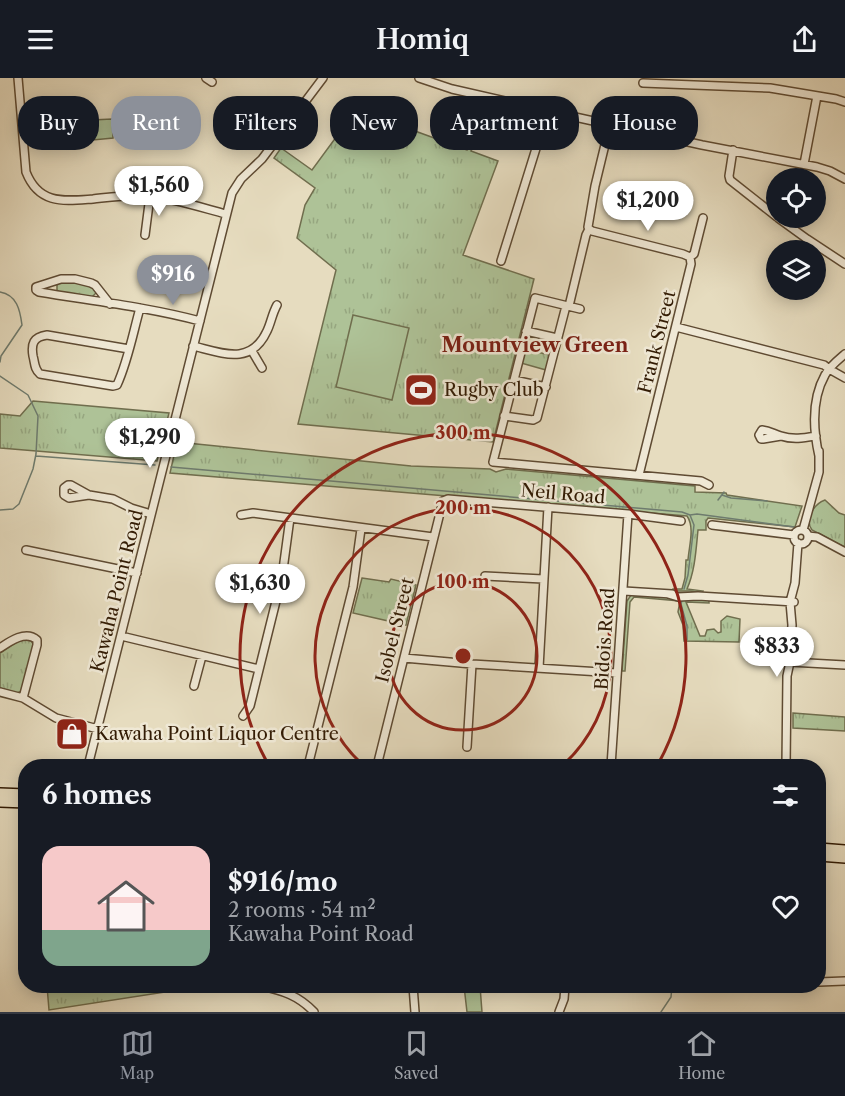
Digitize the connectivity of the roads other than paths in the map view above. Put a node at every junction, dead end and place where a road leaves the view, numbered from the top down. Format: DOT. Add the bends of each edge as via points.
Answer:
graph roads {
  1 [pos="18,78"];
  2 [pos="323,78"];
  3 [pos="419,78"];
  4 [pos="643,82"];
  5 [pos="484,96"];
  6 [pos="817,96"];
  7 [pos="845,102"];
  8 [pos="698,143"];
  9 [pos="536,150"];
  10 [pos="604,150"];
  11 [pos="733,150"];
  12 [pos="804,164"];
  13 [pos="845,179"];
  14 [pos="150,196"];
  15 [pos="766,208"];
  16 [pos="226,214"];
  17 [pos="703,218"];
  18 [pos="792,228"];
  19 [pos="590,230"];
  20 [pos="145,235"];
  21 [pos="690,257"];
  22 [pos="501,261"];
  23 [pos="845,264"];
  24 [pos="110,304"];
  25 [pos="277,305"];
  26 [pos="567,306"];
  27 [pos="140,308"];
  28 [pos="580,309"];
  29 [pos="199,323"];
  30 [pos="676,327"];
  31 [pos="526,331"];
  32 [pos="557,339"];
  33 [pos="193,346"];
  34 [pos="129,349"];
  35 [pos="252,351"];
  36 [pos="845,354"];
  37 [pos="262,368"];
  38 [pos="829,369"];
  39 [pos="845,378"];
  40 [pos="514,380"];
  41 [pos="546,387"];
  42 [pos="504,416"];
  43 [pos="781,436"];
  44 [pos="816,436"];
  45 [pos="639,475"];
  46 [pos="709,485"];
  47 [pos="89,495"];
  48 [pos="442,501"];
  49 [pos="548,507"];
  50 [pos="152,514"];
  51 [pos="628,514"];
  52 [pos="241,515"];
  53 [pos="290,518"];
  54 [pos="681,520"];
  55 [pos="712,525"];
  56 [pos="361,529"];
  57 [pos="805,533"];
  58 [pos="794,535"];
  59 [pos="433,537"];
  60 [pos="798,543"];
  61 [pos="26,550"];
  62 [pos="845,552"];
  63 [pos="136,573"];
  64 [pos="485,576"];
  65 [pos="543,579"];
  66 [pos="624,591"];
  67 [pos="792,602"];
  68 [pos="121,636"];
  69 [pos="0,648"];
  70 [pos="202,656"];
  71 [pos="404,658"];
  72 [pos="790,662"];
  73 [pos="472,664"];
  74 [pos="845,665"];
  75 [pos="539,668"];
  76 [pos="259,669"];
  77 [pos="617,673"];
  78 [pos="194,686"];
  79 [pos="0,692"];
  80 [pos="23,698"];
  81 [pos="243,716"];
  82 [pos="98,729"];
  83 [pos="467,747"];
  84 [pos="91,759"];
  85 [pos="310,759"];
  86 [pos="379,759"];
  87 [pos="611,759"];
  88 [pos="786,759"];
  89 [pos="0,793"];
  90 [pos="18,794"];
  91 [pos="0,802"];
  92 [pos="18,803"];
  93 [pos="826,849"];
  94 [pos="845,850"];
  95 [pos="826,857"];
  96 [pos="845,858"];
  97 [pos="845,981"];
  98 [pos="826,982"];
  99 [pos="287,993"];
  100 [pos="414,993"];
  101 [pos="564,993"];
  102 [pos="314,1012"];
  103 [pos="415,1012"];
  104 [pos="559,1012"];
  1 -- 14 [label="street" via="25,166 39,191 66,201"];
  2 -- 16 [label="street, Kawaha Point Road" via="262,159 236,185"];
  3 -- 5 [label="street"];
  4 -- 6 [label="street" via="770,88"];
  6 -- 7 [label="street"];
  6 -- 12 [label="street"];
  8 -- 11 [label="street"];
  9 -- 22 [label="street"];
  10 -- 19 [label="street"];
  11 -- 12 [label="street"];
  11 -- 15 [label="street" via="730,180"];
  12 -- 13 [label="street"];
  14 -- 16 [label="street"];
  14 -- 20 [label="street"];
  16 -- 29 [label="street, Kawaha Point Road"];
  17 -- 21 [label="street, Frank Street"];
  18 -- 23 [label="street"];
  19 -- 21 [label="street"];
  19 -- 26 [label="street"];
  21 -- 30 [label="street, Frank Street" via="692,264"];
  24 -- 24 [label="street" via="39,292 36,287 75,279 95,285"];
  24 -- 27 [label="street"];
  25 -- 35 [label="street" via="267,331"];
  26 -- 28 [label="street"];
  26 -- 31 [label="street" via="535,298"];
  26 -- 32 [label="street"];
  27 -- 29 [label="street"];
  27 -- 34 [label="street"];
  29 -- 33 [label="street, Kawaha Point Road"];
  30 -- 38 [label="street" via="808,360"];
  30 -- 45 [label="street, Frank Street"];
  31 -- 32 [label="street"];
  31 -- 40 [label="street"];
  32 -- 41 [label="street"];
  33 -- 35 [label="street" via="236,355"];
  33 -- 50 [label="street, Kawaha Point Road"];
  34 -- 34 [label="street" via="117,385 109,387 40,374 35,369 32,347 36,339 47,335"];
  35 -- 37 [label="street"];
  36 -- 38 [label="street"];
  38 -- 39 [label="street"];
  38 -- 44 [label="street" via="814,408"];
  40 -- 41 [label="street"];
  40 -- 42 [label="street"];
  41 -- 42 [label="street" via="536,420"];
  42 -- 45 [label="street" via="493,462"];
  43 -- 44 [label="street"];
  44 -- 57 [label="street" via="819,467"];
  45 -- 46 [label="street"];
  47 -- 50 [label="street" via="113,499"];
  48 -- 49 [label="street, Neil Road"];
  48 -- 59 [label="street, Isobel Street"];
  49 -- 51 [label="street, Neil Road"];
  49 -- 65 [label="street"];
  50 -- 63 [label="street, Kawaha Point Road"];
  51 -- 54 [label="street, Neil Road"];
  51 -- 66 [label="street, Bidois Road"];
  52 -- 53 [label="street"];
  53 -- 56 [label="street"];
  53 -- 76 [label="street" via="282,577"];
  55 -- 58 [label="street"];
  56 -- 59 [label="street"];
  56 -- 85 [label="street" via="353,587"];
  57 -- 58 [label="street" via="798,531"];
  57 -- 60 [label="street" via="805,542"];
  57 -- 62 [label="street"];
  58 -- 60 [label="street"];
  59 -- 71 [label="street, Isobel Street"];
  60 -- 67 [label="street"];
  61 -- 63 [label="street"];
  63 -- 68 [label="street, Kawaha Point Road"];
  64 -- 65 [label="street"];
  65 -- 75 [label="street"];
  66 -- 67 [label="street"];
  66 -- 77 [label="street, Bidois Road"];
  67 -- 72 [label="street"];
  68 -- 70 [label="street"];
  68 -- 82 [label="street, Kawaha Point Road"];
  69 -- 80 [label="street" via="26,635 36,638"];
  70 -- 76 [label="street"];
  70 -- 78 [label="street"];
  71 -- 73 [label="street"];
  71 -- 86 [label="street, Isobel Street"];
  72 -- 74 [label="street"];
  72 -- 88 [label="street"];
  73 -- 75 [label="street"];
  73 -- 83 [label="street"];
  75 -- 77 [label="street"];
  76 -- 81 [label="street" via="250,706"];
  77 -- 87 [label="street, Bidois Road"];
  79 -- 80 [label="street"];
  80 -- 82 [label="street" via="56,718"];
  82 -- 84 [label="street, Kawaha Point Road"];
  89 -- 90 [label="highway"];
  91 -- 92 [label="highway"];
  93 -- 94 [label="highway"];
  95 -- 96 [label="highway"];
  97 -- 98 [label="street"];
  99 -- 102 [label="street"];
  100 -- 103 [label="street"];
  101 -- 104 [label="street"];
}
